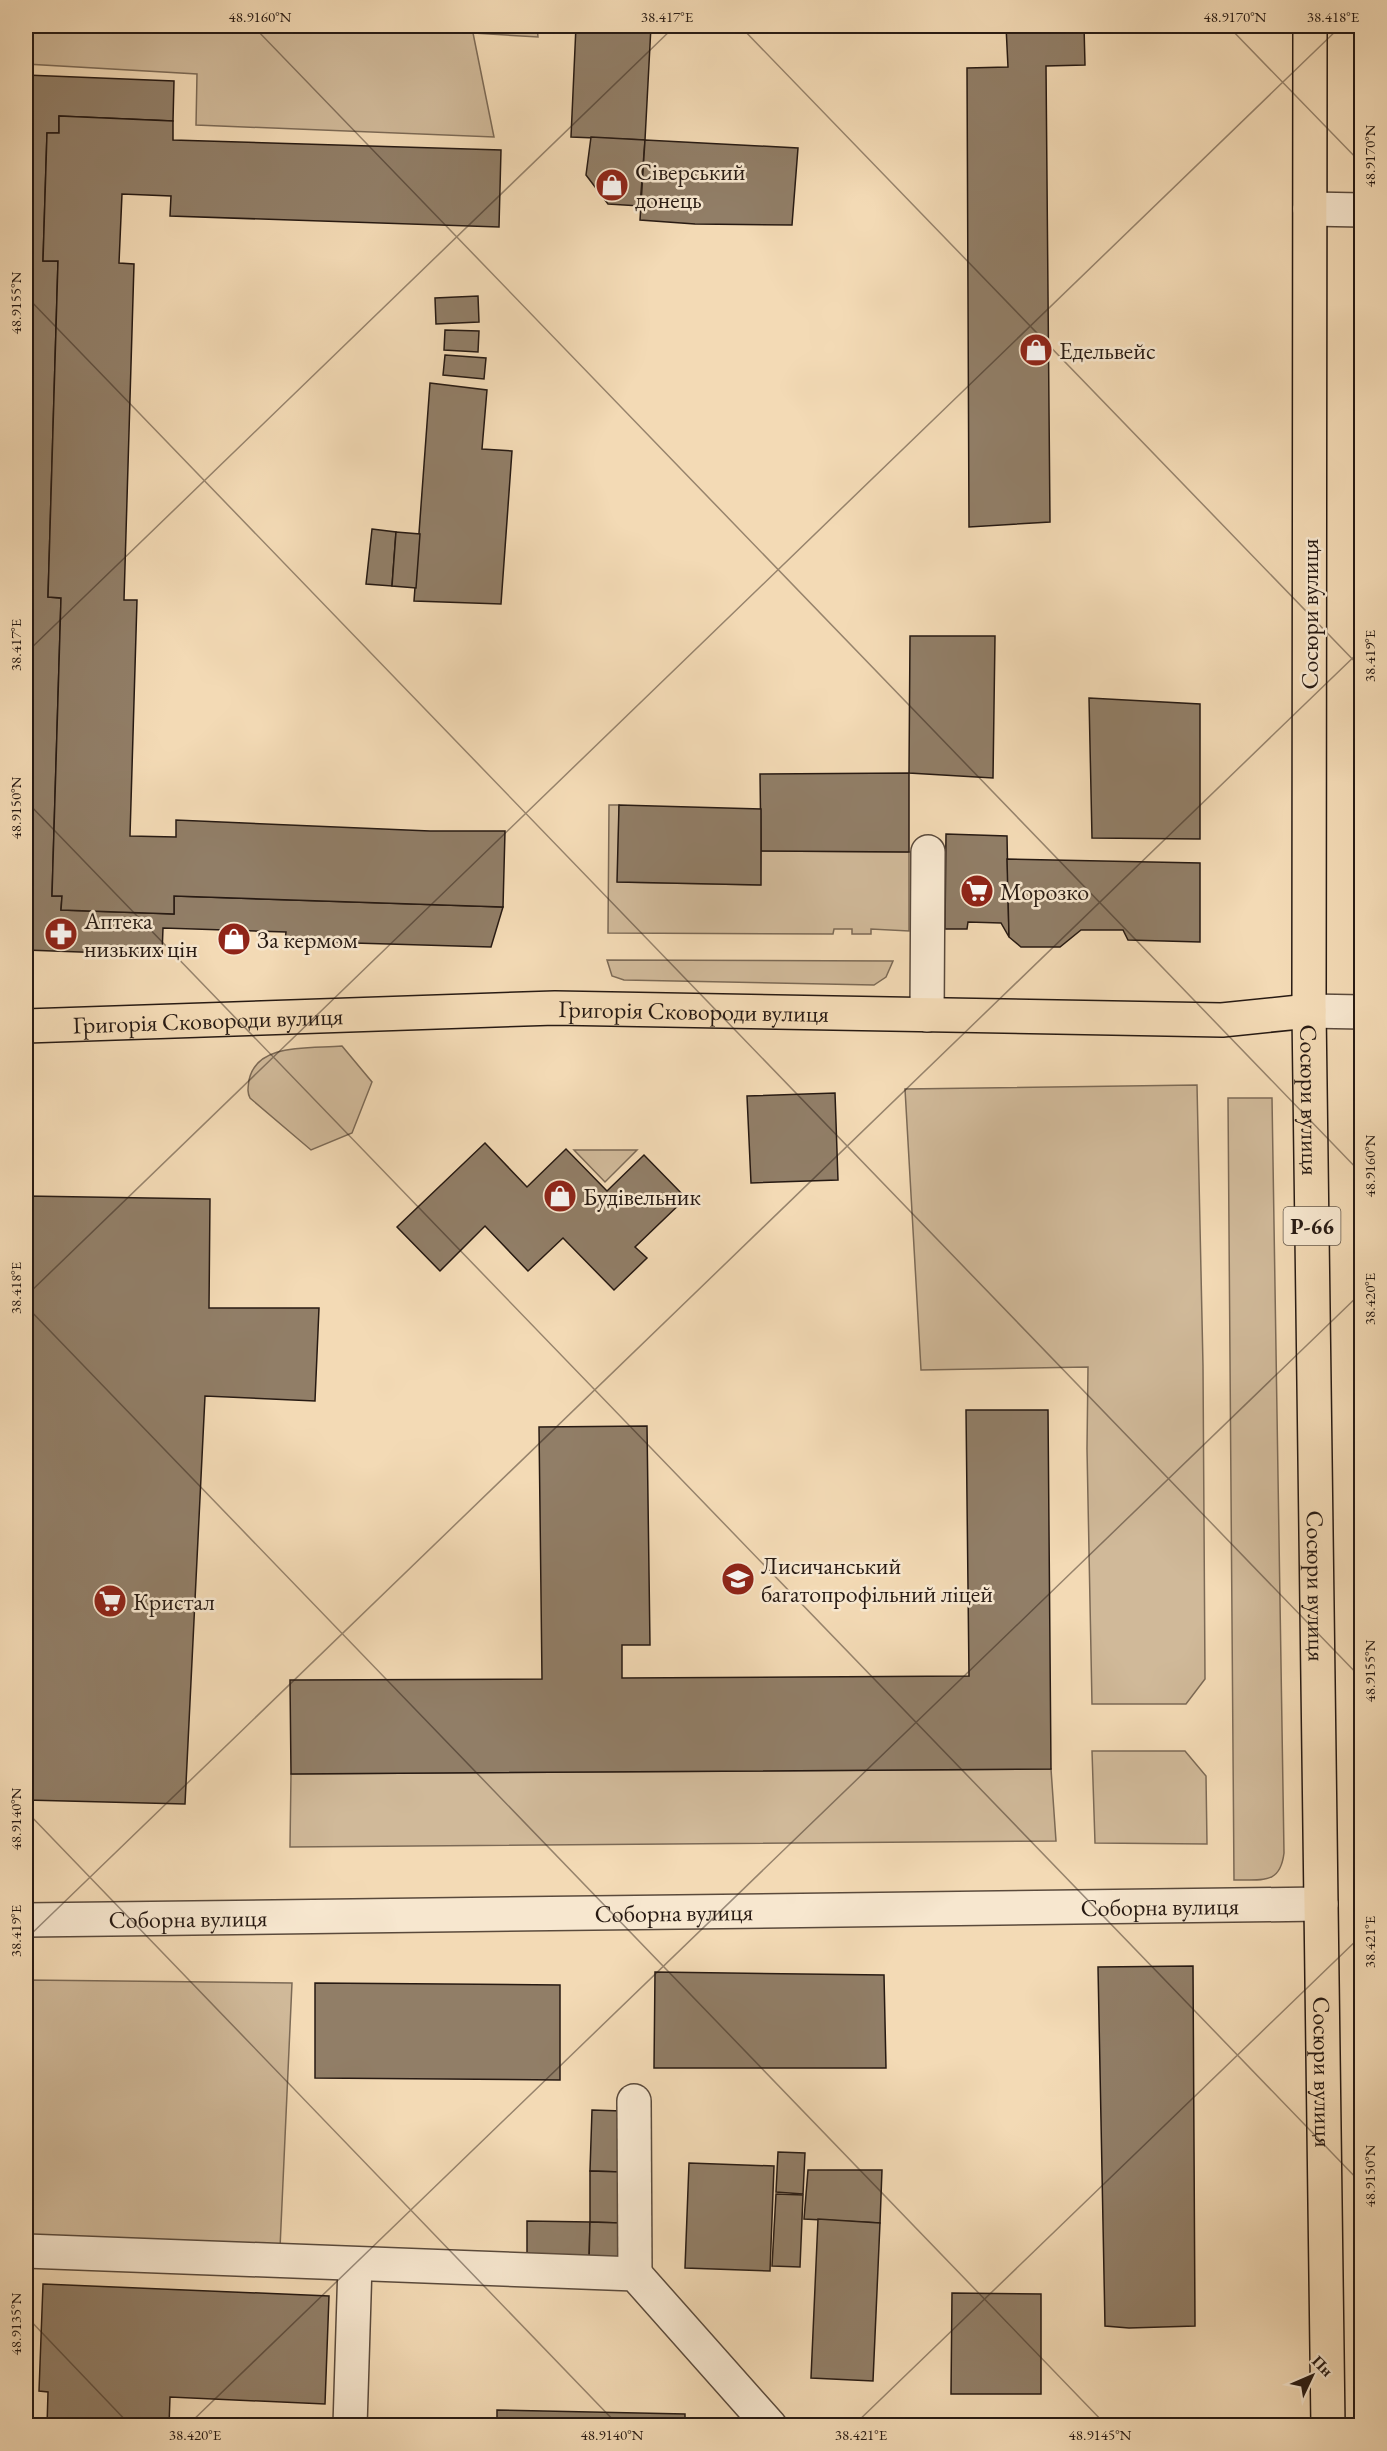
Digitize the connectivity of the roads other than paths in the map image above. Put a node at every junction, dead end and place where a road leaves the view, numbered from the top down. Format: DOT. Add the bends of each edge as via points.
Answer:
graph roads {
  1 [pos="1310,26"];
  2 [pos="1310,209"];
  3 [pos="1362,210"];
  4 [pos="928,852"];
  5 [pos="1309,1011"];
  6 [pos="1362,1012"];
  7 [pos="927,1015"];
  8 [pos="26,1026"];
  9 [pos="1321,1904"];
  10 [pos="26,1920"];
  11 [pos="634,2101"];
  12 [pos="26,2251"];
  13 [pos="356,2264"];
  14 [pos="635,2274"];
  15 [pos="350,2426"];
  16 [pos="770,2426"];
  17 [pos="1328,2426"];
  1 -- 2 [label="main road, Сосюри вулиця / Р-66"];
  2 -- 3 [label="street"];
  2 -- 5 [label="main road, Сосюри вулиця / Р-66"];
  4 -- 7 [label="street"];
  5 -- 6 [label="street, Григорія Сковороди вулиця"];
  5 -- 7 [label="main road, Григорія Сковороди вулиця" via="1222,1020"];
  5 -- 9 [label="main road, Сосюри вулиця / Р-66"];
  7 -- 8 [label="main road, Григорія Сковороди вулиця" via="555,1008"];
  9 -- 10 [label="street, Соборна вулиця"];
  9 -- 17 [label="main road, Сосюри вулиця / Р-66"];
  11 -- 14 [label="street"];
  12 -- 13 [label="street"];
  13 -- 14 [label="street"];
  13 -- 15 [label="street"];
  14 -- 16 [label="street"];
}
